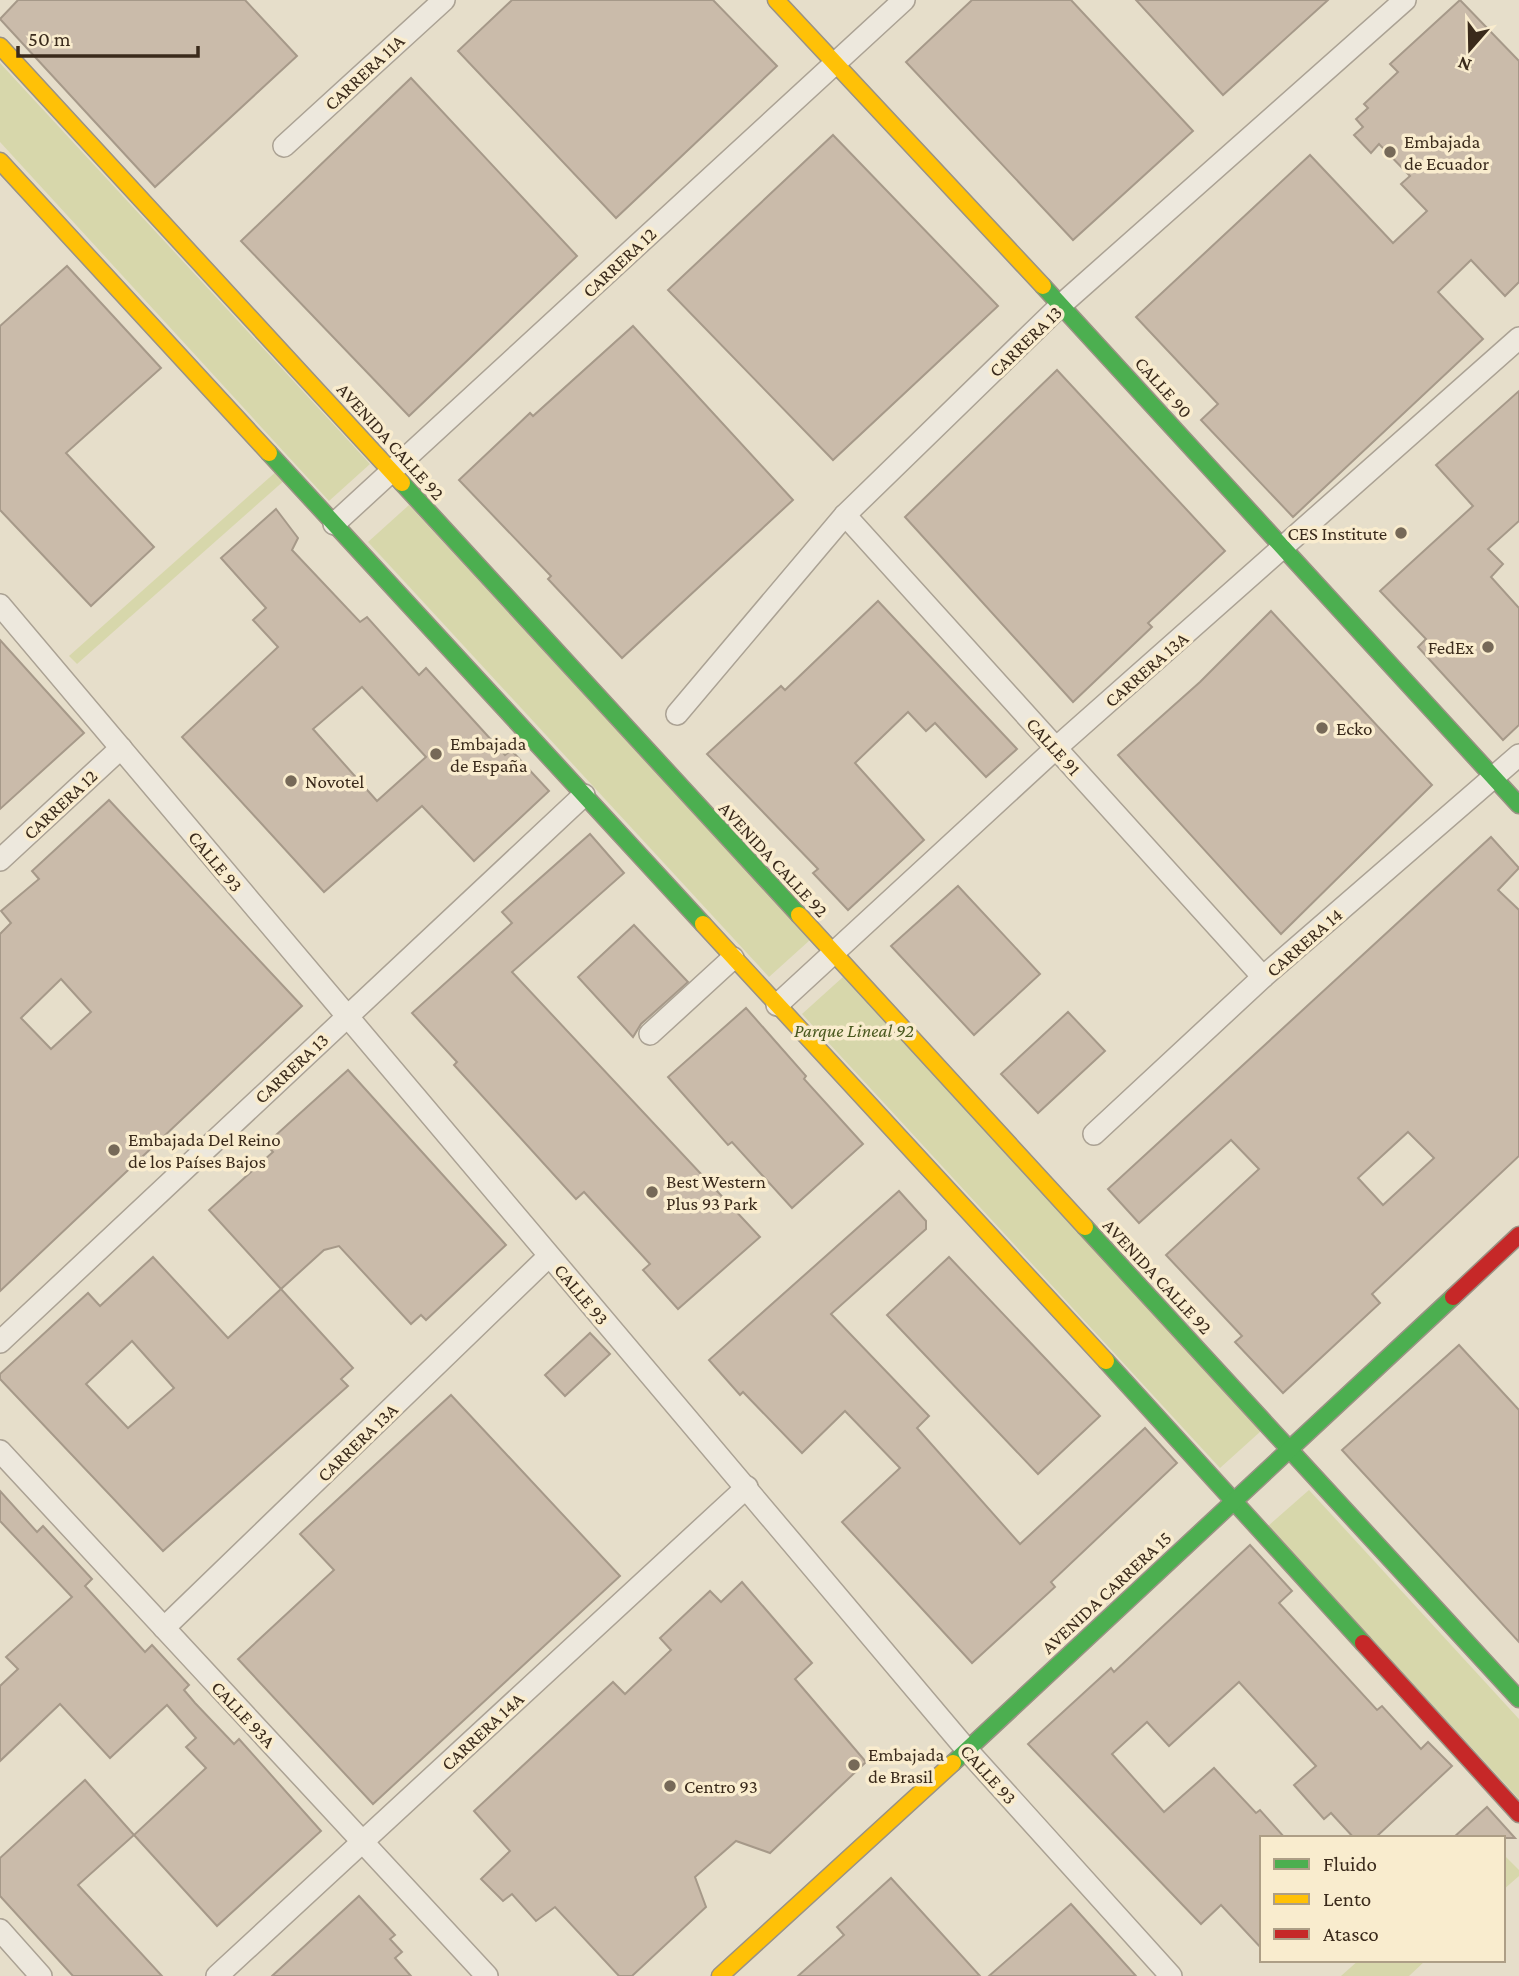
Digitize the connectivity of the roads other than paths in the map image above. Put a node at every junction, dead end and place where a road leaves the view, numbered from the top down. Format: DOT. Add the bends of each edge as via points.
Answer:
graph roads {
  1 [pos="444,0"];
  2 [pos="776,0"];
  3 [pos="904,0"];
  4 [pos="1405,0"];
  5 [pos="0,46"];
  6 [pos="835,63"];
  7 [pos="284,146"];
  8 [pos="0,161"];
  9 [pos="1062,305"];
  10 [pos="1519,338"];
  11 [pos="391,472"];
  12 [pos="845,515"];
  13 [pos="334,524"];
  14 [pos="1283,550"];
  15 [pos="0,605"];
  16 [pos="677,714"];
  17 [pos="121,748"];
  18 [pos="1056,748"];
  19 [pos="1519,755"];
  20 [pos="1494,777"];
  21 [pos="584,795"];
  22 [pos="1519,805"];
  23 [pos="0,860"];
  24 [pos="833,953"];
  25 [pos="733,958"];
  26 [pos="1263,977"];
  27 [pos="776,1005"];
  28 [pos="347,1015"];
  29 [pos="650,1034"];
  30 [pos="1094,1134"];
  31 [pos="1519,1235"];
  32 [pos="550,1255"];
  33 [pos="0,1342"];
  34 [pos="1290,1449"];
  35 [pos="0,1451"];
  36 [pos="747,1487"];
  37 [pos="1233,1502"];
  38 [pos="164,1628"];
  39 [pos="1519,1699"];
  40 [pos="967,1750"];
  41 [pos="1519,1814"];
  42 [pos="362,1842"];
  43 [pos="0,1930"];
  44 [pos="41,1976"];
  45 [pos="217,1976"];
  46 [pos="488,1976"];
  47 [pos="720,1976"];
  48 [pos="1171,1976"];
  1 -- 7 [label="street, CARRERA 11A"];
  2 -- 6 [label="main road, CALLE 90"];
  3 -- 6 [label="street, CARRERA 12"];
  4 -- 9 [label="street, CARRERA 13"];
  5 -- 11 [label="main road, AVENIDA CALLE 92"];
  6 -- 9 [label="main road, CALLE 90"];
  6 -- 11 [label="street, CARRERA 12"];
  8 -- 13 [label="main road"];
  9 -- 12 [label="street, CARRERA 13"];
  9 -- 14 [label="main road, CALLE 90"];
  10 -- 14 [label="street, CARRERA 13A"];
  11 -- 13 [label="street, CARRERA 12"];
  11 -- 24 [label="main road, AVENIDA CALLE 92"];
  12 -- 16 [label="street, CARRERA 13"];
  12 -- 18 [label="street, CALLE 91"];
  13 -- 21 [label="main road"];
  14 -- 18 [label="street, CARRERA 13A"];
  14 -- 20 [label="main road, CALLE 90"];
  15 -- 17 [label="street, CALLE 93"];
  17 -- 23 [label="street, CARRERA 12"];
  17 -- 28 [label="street, CALLE 93"];
  18 -- 24 [label="street, CARRERA 13A"];
  18 -- 26 [label="street, CALLE 91"];
  19 -- 20 [label="street, CARRERA 14"];
  20 -- 22 [label="main road, CALLE 90"];
  20 -- 26 [label="street, CARRERA 14"];
  21 -- 25 [label="main road"];
  21 -- 28 [label="street, CARRERA 13"];
  24 -- 27 [label="street, CARRERA 13A"];
  24 -- 34 [label="main road, AVENIDA CALLE 92"];
  25 -- 27 [label="main road"];
  25 -- 29 [label="street"];
  26 -- 30 [label="street, CARRERA 14"];
  27 -- 37 [label="main road"];
  28 -- 32 [label="street, CALLE 93"];
  28 -- 33 [label="street, CARRERA 13"];
  31 -- 34 [label="main road, AVENIDA CARRERA 15"];
  32 -- 36 [label="street, CALLE 93"];
  32 -- 38 [label="street, CARRERA 13A"];
  34 -- 37 [label="main road, AVENIDA CARRERA 15"];
  34 -- 39 [label="main road, AVENIDA CALLE 92"];
  35 -- 38 [label="street, CALLE 93A"];
  36 -- 40 [label="street, CALLE 93"];
  36 -- 42 [label="street, CARRERA 14A"];
  37 -- 40 [label="main road, AVENIDA CARRERA 15"];
  37 -- 41 [label="main road"];
  38 -- 42 [label="street, CALLE 93A"];
  40 -- 47 [label="main road, AVENIDA CARRERA 15"];
  40 -- 48 [label="street, CALLE 93"];
  42 -- 45 [label="street, CARRERA 14A"];
  42 -- 46 [label="street, CALLE 93A"];
  43 -- 44 [label="street"];
}
